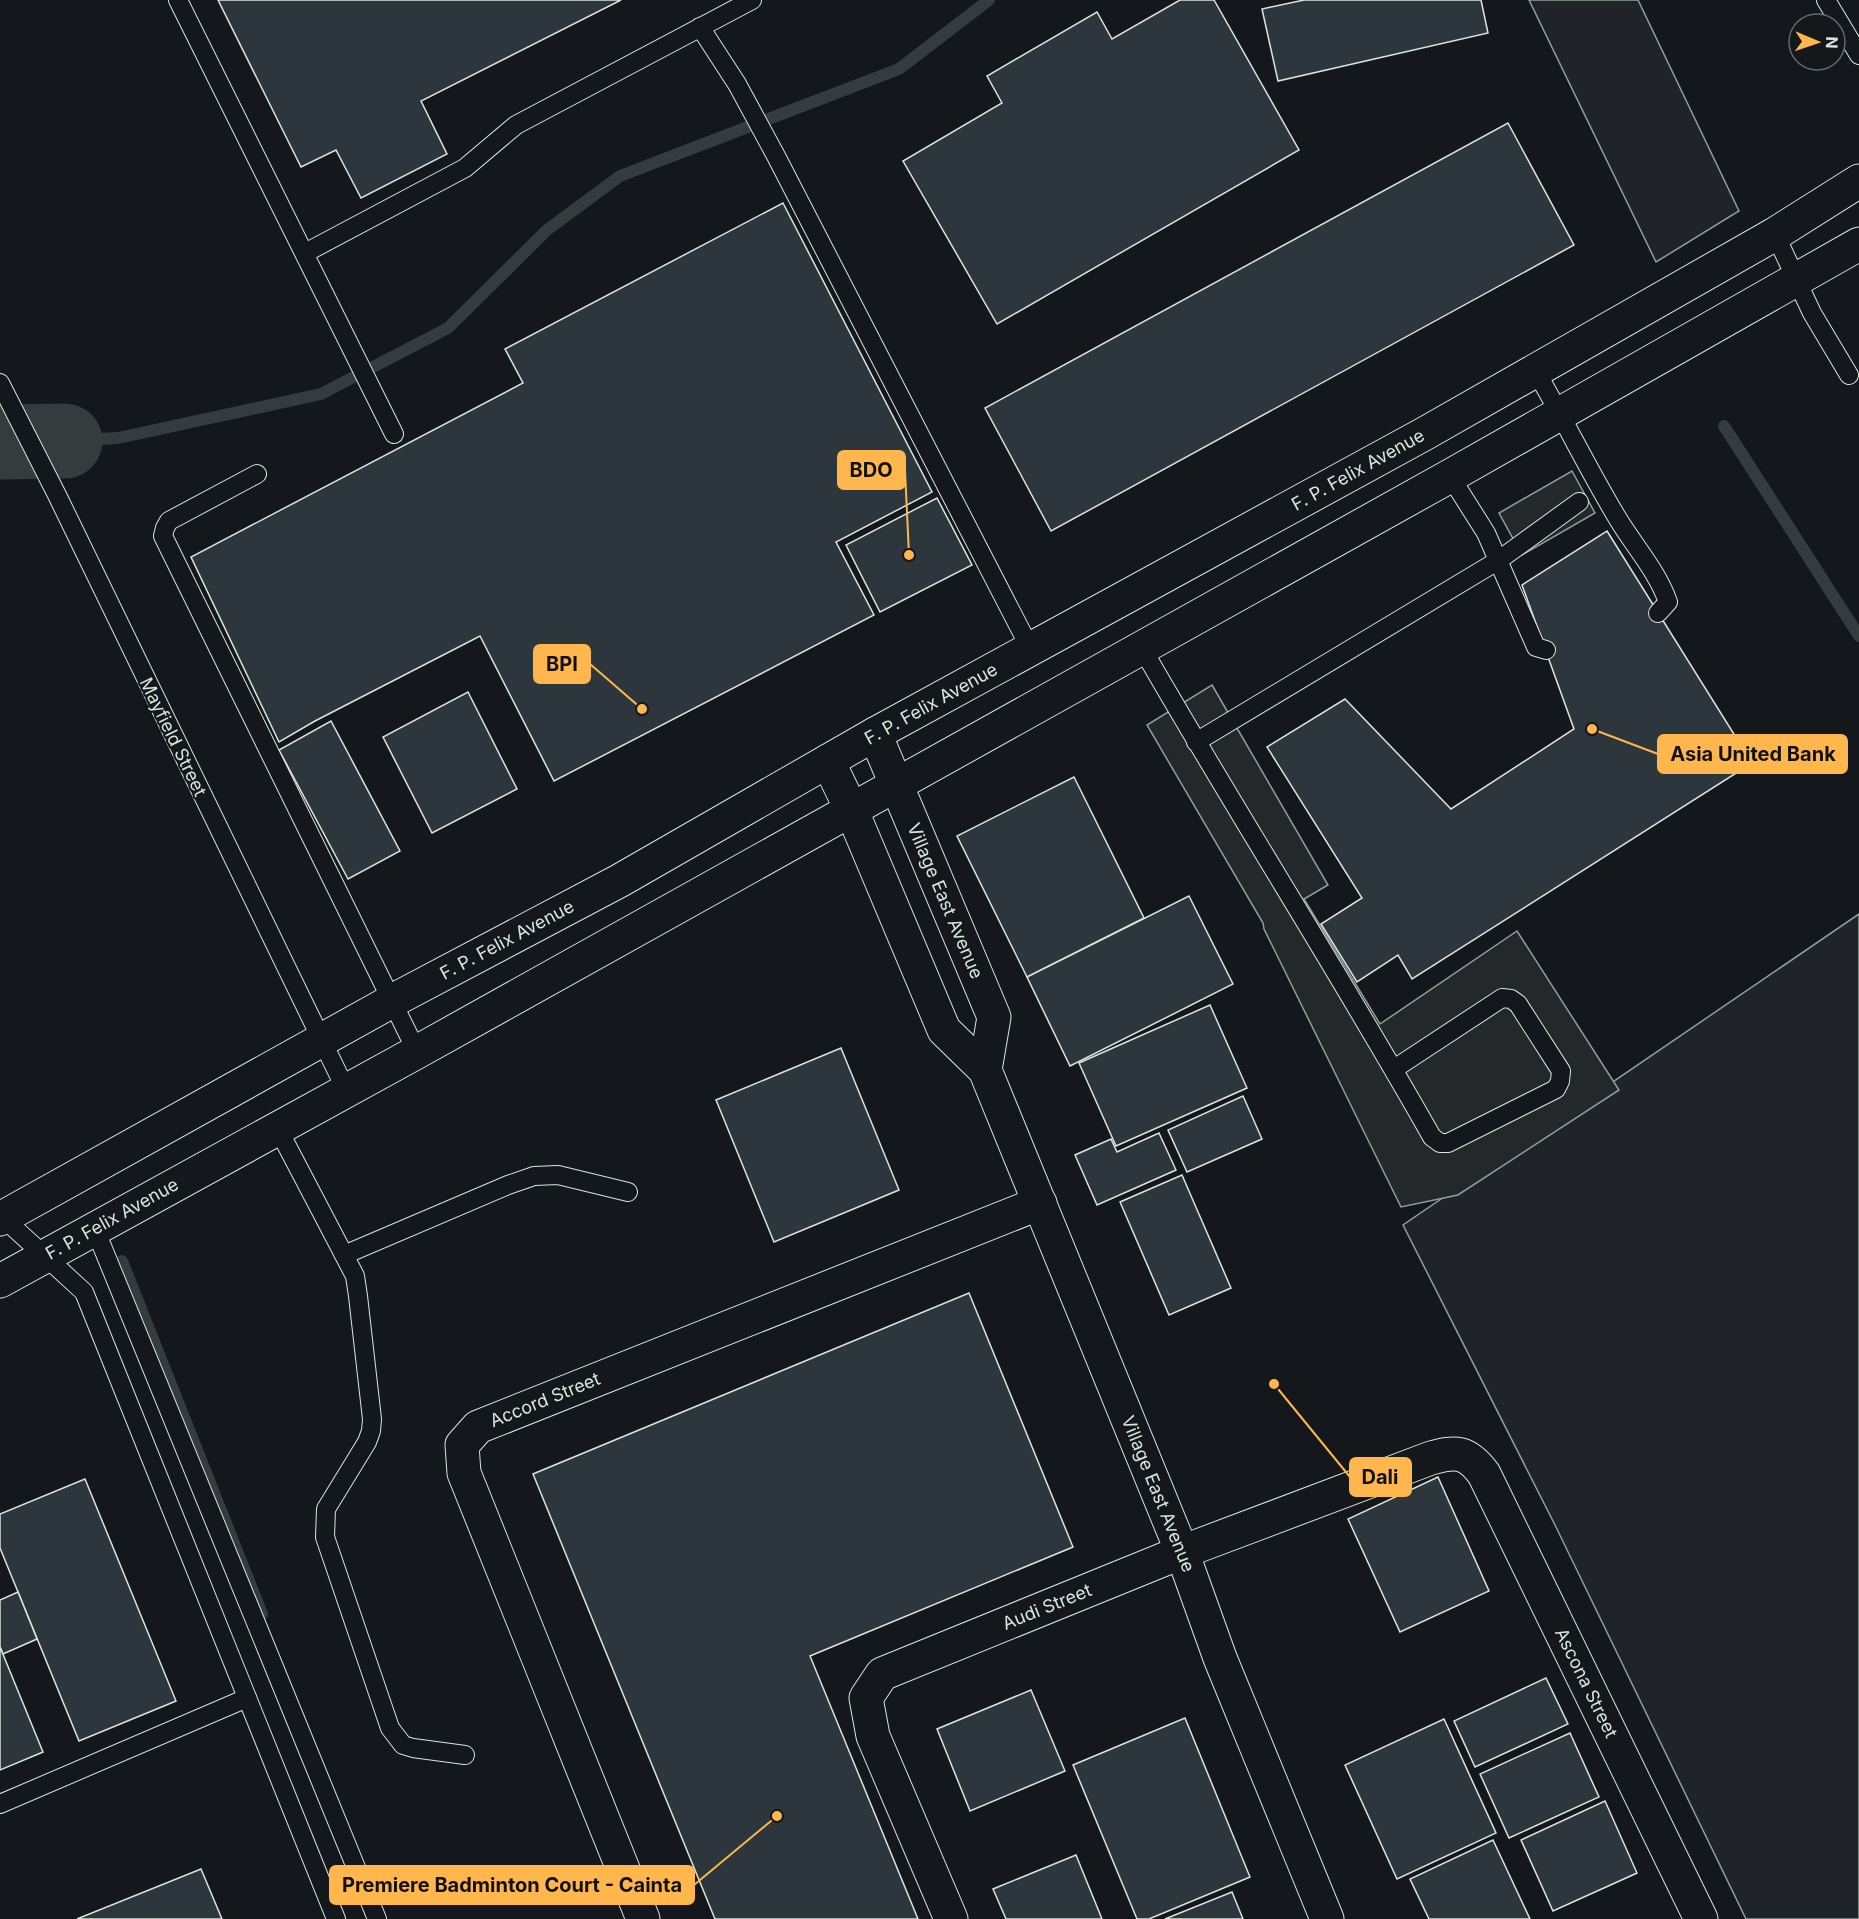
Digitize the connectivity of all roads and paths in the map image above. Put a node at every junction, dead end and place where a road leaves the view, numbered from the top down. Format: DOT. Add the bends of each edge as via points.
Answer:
graph roads {
  1 [pos="178,0"];
  2 [pos="752,0"];
  3 [pos="1826,0"];
  4 [pos="700,27"];
  5 [pos="1859,55"];
  6 [pos="1859,181"];
  7 [pos="1775,234"];
  8 [pos="1859,244"];
  9 [pos="304,253"];
  10 [pos="1797,280"];
  11 [pos="1535,370"];
  12 [pos="1849,375"];
  13 [pos="0,383"];
  14 [pos="1561,414"];
  15 [pos="394,434"];
  16 [pos="257,474"];
  17 [pos="1450,477"];
  18 [pos="1579,502"];
  19 [pos="1499,560"];
  20 [pos="1658,613"];
  21 [pos="1142,648"];
  22 [pos="1031,650"];
  23 [pos="1546,650"];
  24 [pos="875,734"];
  25 [pos="1196,742"];
  26 [pos="828,761"];
  27 [pos="896,784"];
  28 [pos="851,809"];
  29 [pos="932,871"];
  30 [pos="886,893"];
  31 [pos="392,1001"];
  32 [pos="322,1041"];
  33 [pos="417,1052"];
  34 [pos="1394,1069"];
  35 [pos="985,1071"];
  36 [pos="346,1090"];
  37 [pos="278,1127"];
  38 [pos="628,1192"];
  39 [pos="1040,1203"];
  40 [pos="1,1217"];
  41 [pos="95,1228"];
  42 [pos="344,1255"];
  43 [pos="46,1256"];
  44 [pos="0,1281"];
  45 [pos="1462,1455"];
  46 [pos="1182,1552"];
  47 [pos="247,1698"];
  48 [pos="465,1755"];
  49 [pos="0,1804"];
  50 [pos="336,1919"];
  51 [pos="377,1919"];
  52 [pos="643,1919"];
  53 [pos="951,1919"];
  54 [pos="1327,1919"];
  55 [pos="1701,1919"];
  1 -- 9 [label="lane"];
  2 -- 4 [label="lane"];
  3 -- 5 [label="lane"];
  4 -- 9 [label="lane" via="516,125 465,168"];
  4 -- 22 [label="lane" via="776,156"];
  6 -- 7 [label="main road, F. P. Felix Avenue"];
  7 -- 10 [label="lane"];
  7 -- 11 [label="main road, F. P. Felix Avenue"];
  8 -- 10 [label="main road, F. P. Felix Avenue"];
  9 -- 15 [label="lane"];
  10 -- 12 [label="lane"];
  10 -- 14 [label="main road, F. P. Felix Avenue"];
  11 -- 14 [label="lane"];
  11 -- 22 [label="main road, F. P. Felix Avenue"];
  13 -- 32 [label="lane, Mayfield Street"];
  14 -- 17 [label="main road, F. P. Felix Avenue"];
  14 -- 20 [label="lane" via="1618,519 1662,584 1668,602"];
  16 -- 31 [label="lane" via="169,521 163,536"];
  17 -- 19 [label="lane"];
  17 -- 21 [label="main road, F. P. Felix Avenue"];
  18 -- 19 [label="lane"];
  19 -- 23 [label="lane" via="1536,646"];
  19 -- 25 [label="lane"];
  21 -- 25 [label="lane"];
  21 -- 27 [label="main road, F. P. Felix Avenue"];
  22 -- 24 [label="main road, F. P. Felix Avenue"];
  24 -- 26 [label="main road, F. P. Felix Avenue"];
  24 -- 27 [label="main road, Village East Avenue"];
  25 -- 34 [label="lane"];
  26 -- 28 [label="main road, Village East Avenue"];
  26 -- 31 [label="main road, F. P. Felix Avenue" via="619,881"];
  27 -- 28 [label="main road, F. P. Felix Avenue"];
  27 -- 29 [label="main road, Village East Avenue"];
  28 -- 30 [label="main road, Village East Avenue"];
  28 -- 33 [label="main road, F. P. Felix Avenue"];
  29 -- 30 [label="main road"];
  29 -- 35 [label="main road, Village East Avenue" via="994,1017"];
  30 -- 35 [label="main road, Village East Avenue" via="944,1030"];
  31 -- 32 [label="main road, F. P. Felix Avenue"];
  31 -- 33 [label="lane"];
  32 -- 36 [label="lane, Mayfield Street"];
  32 -- 40 [label="main road, F. P. Felix Avenue"];
  33 -- 36 [label="main road, F. P. Felix Avenue"];
  34 -- 34 [label="lane" via="1432,1137 1440,1143 1448,1143 1556,1089 1561,1071 1518,1004 1502,998"];
  35 -- 39 [label="main road, Village East Avenue"];
  36 -- 37 [label="main road, F. P. Felix Avenue"];
  37 -- 41 [label="main road, F. P. Felix Avenue"];
  37 -- 42 [label="lane"];
  38 -- 42 [label="lane" via="558,1175 534,1176"];
  39 -- 46 [label="main road, Village East Avenue"];
  39 -- 52 [label="main road, Accord Street" via="478,1427 462,1445 464,1473"];
  40 -- 43 [label="lane"];
  41 -- 43 [label="main road, F. P. Felix Avenue"];
  41 -- 51 [label="lane"];
  42 -- 48 [label="lane" via="355,1276 372,1419 367,1442 326,1509 325,1537 390,1728 404,1745"];
  43 -- 44 [label="main road, F. P. Felix Avenue"];
  43 -- 47 [label="lane" via="84,1292"];
  45 -- 46 [label="main road, Audi Street" via="1431,1458"];
  45 -- 55 [label="main road, Ascona Street" via="1474,1461 1484,1474"];
  46 -- 53 [label="main road, Audi Street" via="882,1674 866,1698 873,1736"];
  46 -- 54 [label="main road, Village East Avenue"];
  47 -- 49 [label="lane"];
  47 -- 50 [label="lane"];
}
